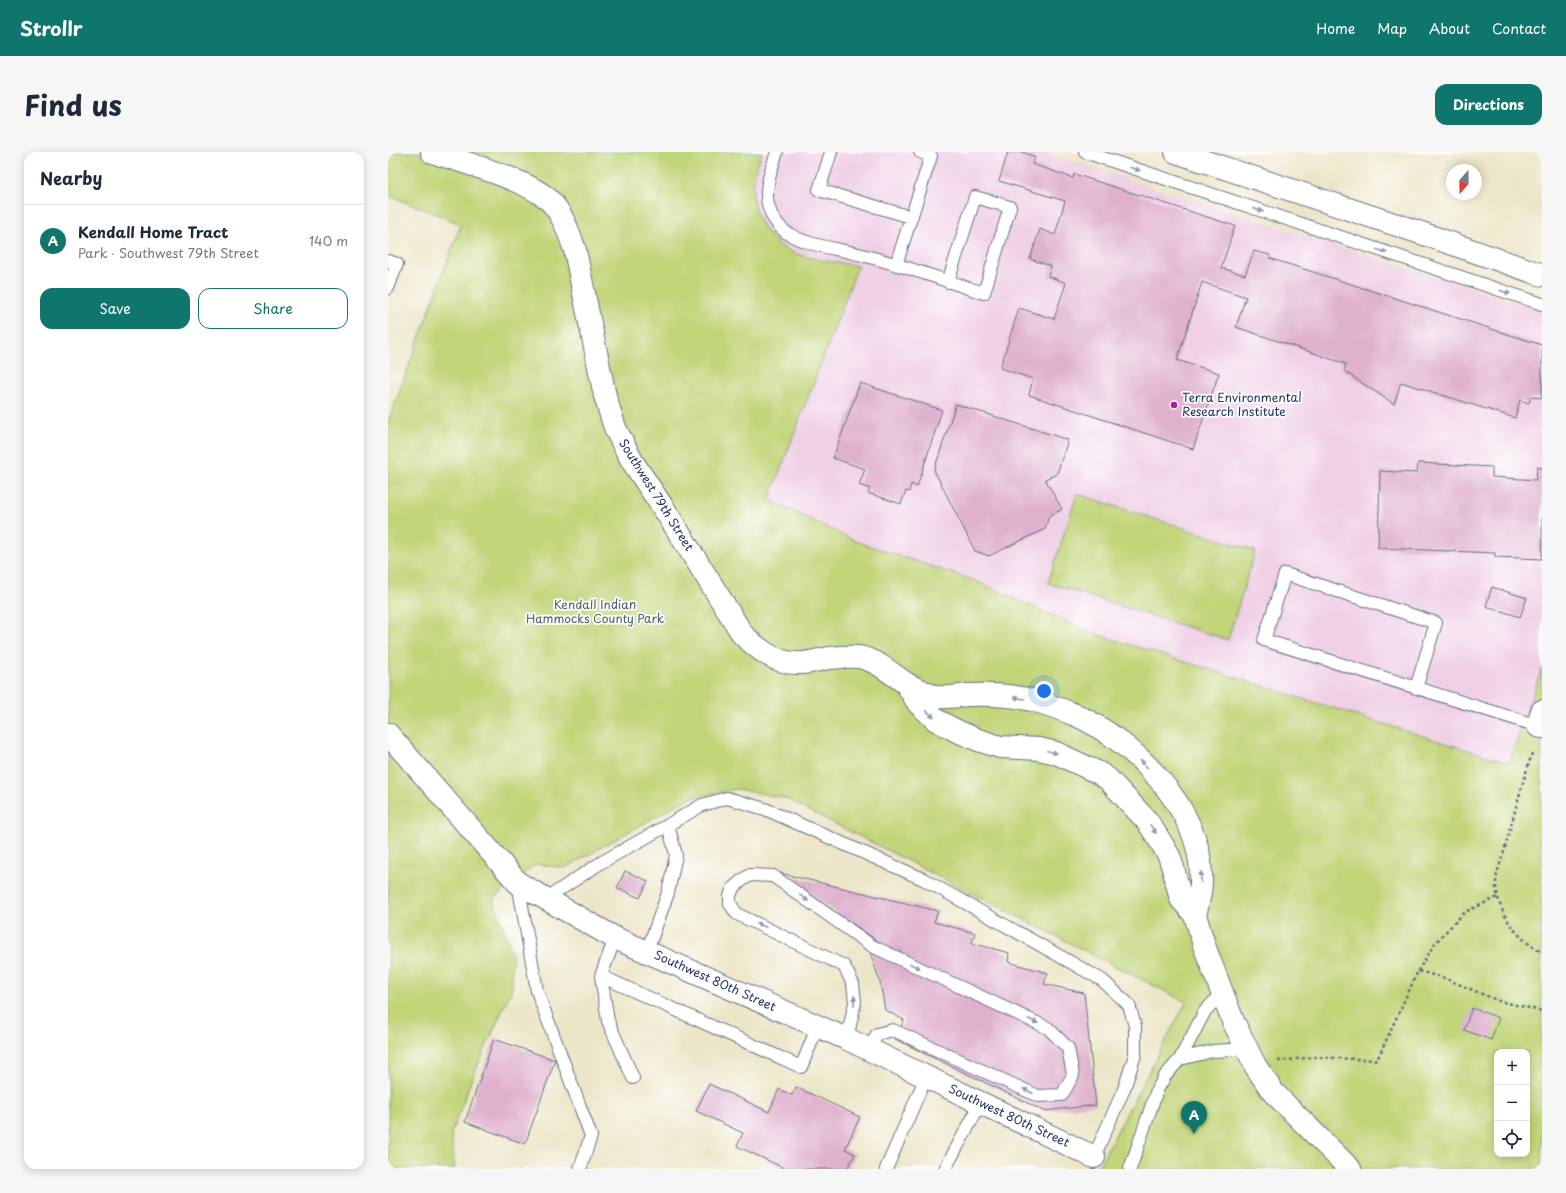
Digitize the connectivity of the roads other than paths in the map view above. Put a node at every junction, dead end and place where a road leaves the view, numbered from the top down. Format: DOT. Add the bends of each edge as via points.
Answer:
graph roads {
  1 [pos="432,152"];
  2 [pos="777,152"];
  3 [pos="831,152"];
  4 [pos="920,152"];
  5 [pos="1085,152"];
  6 [pos="1176,152"];
  7 [pos="911,217"];
  8 [pos="388,261"];
  9 [pos="896,265"];
  10 [pos="1542,275"];
  11 [pos="948,282"];
  12 [pos="388,288"];
  13 [pos="1542,304"];
  14 [pos="907,684"];
  15 [pos="1416,688"];
  16 [pos="1541,721"];
  17 [pos="388,734"];
  18 [pos="668,826"];
  19 [pos="518,883"];
  20 [pos="547,898"];
  21 [pos="1195,915"];
  22 [pos="615,938"];
  23 [pos="647,951"];
  24 [pos="601,976"];
  25 [pos="1222,993"];
  26 [pos="818,1026"];
  27 [pos="847,1039"];
  28 [pos="1246,1049"];
  29 [pos="869,1050"];
  30 [pos="1180,1059"];
  31 [pos="926,1077"];
  32 [pos="633,1078"];
  33 [pos="980,1103"];
  34 [pos="1094,1157"];
  35 [pos="582,1168"];
  36 [pos="886,1169"];
  37 [pos="945,1169"];
  38 [pos="1130,1169"];
  39 [pos="1350,1169"];
  1 -- 14 [label="street, Southwest 79th Street" via="504,177 550,201 564,223 575,250 605,396 615,428 632,461 743,635 772,657 784,662 797,664 857,657 882,666"];
  2 -- 9 [label="lane" via="767,195 770,211 780,227 810,243"];
  3 -- 7 [label="lane" via="819,190"];
  4 -- 7 [label="lane" via="931,156"];
  5 -- 13 [label="lane, one-way"];
  6 -- 10 [label="street"];
  7 -- 9 [label="lane"];
  8 -- 12 [label="lane" via="397,264"];
  9 -- 11 [label="lane"];
  11 -- 11 [label="lane" via="984,293 1010,207 975,197"];
  14 -- 21 [label="street, Southwest 79th Street, one-way" via="918,703 936,720 957,731 1000,747 1039,749 1056,753 1108,779 1156,832 1173,868 1181,899"];
  21 -- 14 [label="street, Southwest 79th Street, one-way" via="1201,873 1198,849 1192,833 1167,790 1127,748 1078,717 1030,700 993,694 936,698"];
  15 -- 15 [label="lane" via="1436,624 1285,574 1264,640"];
  15 -- 16 [label="lane"];
  17 -- 19 [label="street, Southwest 80th Street"];
  18 -- 20 [label="lane" via="602,862"];
  18 -- 23 [label="lane" via="676,855 668,893"];
  18 -- 34 [label="lane" via="702,805 728,798 765,809 923,879 1102,980 1129,1005 1135,1026 1135,1055 1124,1089"];
  19 -- 20 [label="street, Southwest 80th Street"];
  19 -- 35 [label="lane" via="537,991 591,1136"];
  20 -- 22 [label="street, Southwest 80th Street"];
  21 -- 25 [label="street, Southwest 79th Street"];
  22 -- 23 [label="street, Southwest 80th Street"];
  22 -- 24 [label="lane"];
  23 -- 26 [label="street, Southwest 80th Street"];
  24 -- 26 [label="lane" via="801,1066"];
  24 -- 32 [label="lane" via="608,1021"];
  25 -- 28 [label="street, Southwest 79th Street"];
  25 -- 30 [label="lane" via="1205,1011"];
  26 -- 27 [label="street, Southwest 80th Street"];
  27 -- 29 [label="street, Southwest 80th Street"];
  27 -- 29 [label="lane, one-way" via="855,1002 853,984 844,966 737,914 730,904 730,896 733,888 750,875 772,876 872,946 1048,1028 1068,1048 1073,1075 1062,1095 1038,1096 894,1030 876,1034"];
  28 -- 30 [label="lane" via="1213,1051"];
  28 -- 39 [label="street, Southwest 79th Street" via="1273,1092"];
  29 -- 31 [label="street, Southwest 80th Street"];
  30 -- 38 [label="lane" via="1156,1090"];
  31 -- 33 [label="street, Southwest 80th Street"];
  31 -- 36 [label="lane"];
  33 -- 34 [label="street, Southwest 80th Street"];
  33 -- 37 [label="lane"];
}
